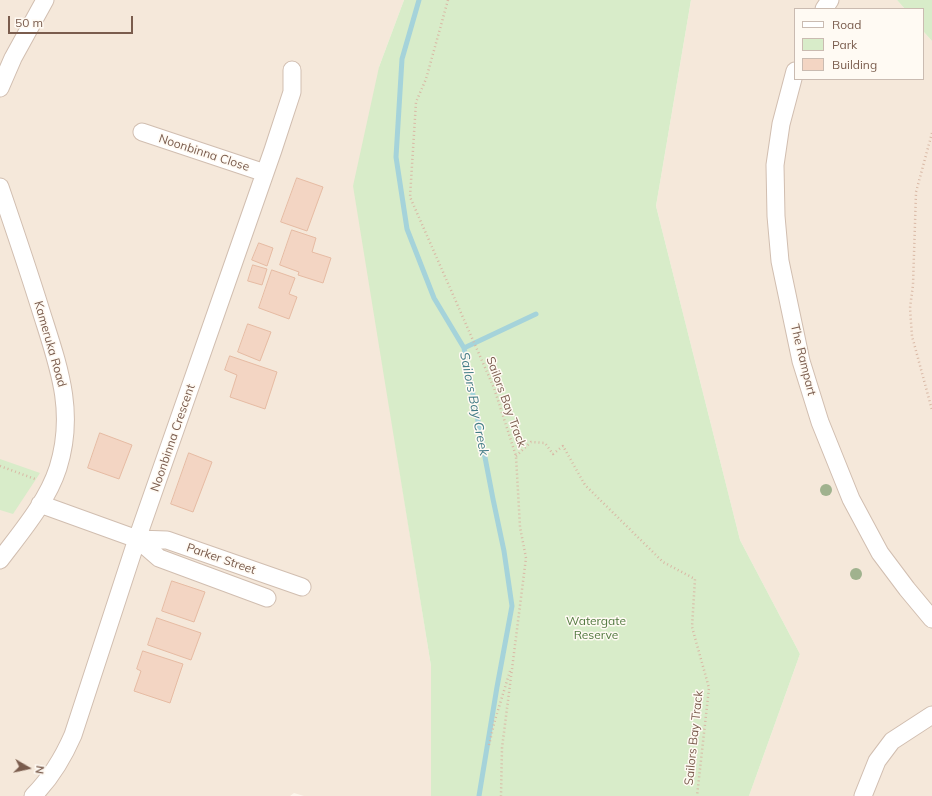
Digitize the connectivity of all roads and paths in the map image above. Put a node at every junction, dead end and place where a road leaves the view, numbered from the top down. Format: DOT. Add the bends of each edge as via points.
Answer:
graph roads {
  1 [pos="45,0"];
  2 [pos="448,0"];
  3 [pos="292,70"];
  4 [pos="794,75"];
  5 [pos="0,88"];
  6 [pos="142,132"];
  7 [pos="932,133"];
  8 [pos="266,173"];
  9 [pos="0,187"];
  10 [pos="932,410"];
  11 [pos="516,456"];
  12 [pos="0,466"];
  13 [pos="38,480"];
  14 [pos="40,504"];
  15 [pos="137,539"];
  16 [pos="0,560"];
  17 [pos="302,587"];
  18 [pos="267,598"];
  19 [pos="932,619"];
  20 [pos="512,665"];
  21 [pos="932,715"];
  22 [pos="490,745"];
  23 [pos="33,796"];
  24 [pos="501,796"];
  25 [pos="697,796"];
  26 [pos="863,796"];
  1 -- 5 [label="street" via="13,58"];
  2 -- 11 [label="path, Sailors Bay Track" via="426,79 416,102 410,197 494,388"];
  3 -- 8 [label="street, Noonbinna Crescent" via="292,92"];
  4 -- 19 [label="street, The Rampart" via="780,131 775,165 776,216 780,261 801,361 820,422 851,499 880,553"];
  6 -- 8 [label="street, Noonbinna Close"];
  7 -- 10 [label="path" via="916,192 910,308 912,336"];
  8 -- 15 [label="street, Noonbinna Crescent"];
  9 -- 14 [label="street, Kameruka Road" via="58,364 66,407 63,450 53,480"];
  11 -- 20 [label="path" via="520,527 526,558"];
  11 -- 25 [label="path, Sailors Bay Track" via="531,442 545,443 553,454 563,446 585,485 663,562 695,579 692,627 709,688"];
  12 -- 13 [label="path"];
  14 -- 15 [label="street, Parker Street"];
  14 -- 16 [label="street, Kameruka Road"];
  15 -- 17 [label="street, Parker Street" via="167,540"];
  15 -- 18 [label="street, Parker Street" via="159,558"];
  15 -- 23 [label="street, Noonbinna Crescent" via="73,735 64,756"];
  20 -- 22 [label="path"];
  20 -- 24 [label="path" via="502,748"];
  21 -- 26 [label="street" via="892,741 877,761"];
}
